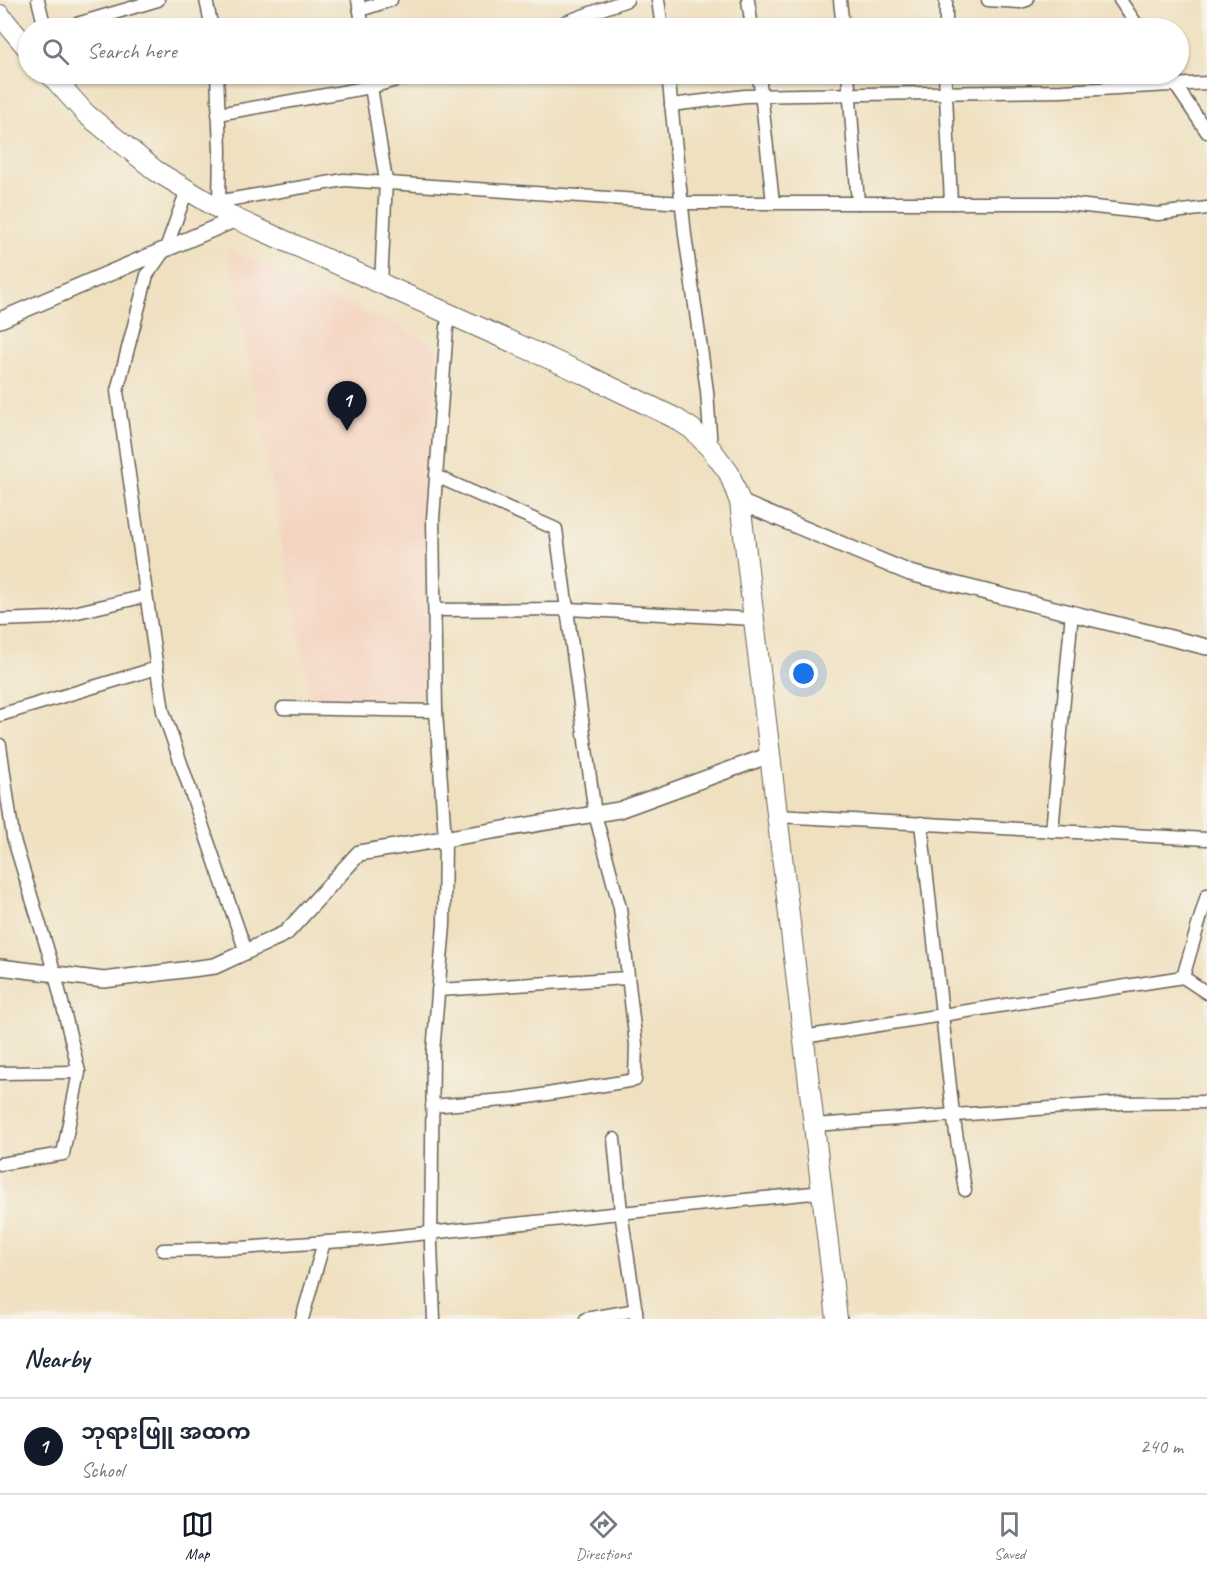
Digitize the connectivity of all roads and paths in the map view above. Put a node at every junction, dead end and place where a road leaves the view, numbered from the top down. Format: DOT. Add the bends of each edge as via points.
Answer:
graph roads {
  1 [pos="38,0"];
  2 [pos="158,0"];
  3 [pos="206,0"];
  4 [pos="391,0"];
  5 [pos="627,0"];
  6 [pos="658,0"];
  7 [pos="748,0"];
  8 [pos="840,0"];
  9 [pos="946,0"];
  10 [pos="988,0"];
  11 [pos="1027,0"];
  12 [pos="1120,0"];
  13 [pos="359,5"];
  14 [pos="0,15"];
  15 [pos="42,18"];
  16 [pos="97,18"];
  17 [pos="210,18"];
  18 [pos="577,18"];
  19 [pos="661,18"];
  20 [pos="751,18"];
  21 [pos="842,18"];
  22 [pos="946,18"];
  23 [pos="1132,18"];
  24 [pos="18,37"];
  25 [pos="1207,83"];
  26 [pos="59,84"];
  27 [pos="217,84"];
  28 [pos="371,84"];
  29 [pos="382,84"];
  30 [pos="669,84"];
  31 [pos="760,84"];
  32 [pos="849,84"];
  33 [pos="945,84"];
  34 [pos="1176,85"];
  35 [pos="372,87"];
  36 [pos="945,91"];
  37 [pos="850,94"];
  38 [pos="762,95"];
  39 [pos="671,105"];
  40 [pos="218,114"];
  41 [pos="1207,132"];
  42 [pos="386,181"];
  43 [pos="187,190"];
  44 [pos="214,202"];
  45 [pos="683,203"];
  46 [pos="772,203"];
  47 [pos="858,203"];
  48 [pos="951,203"];
  49 [pos="1207,208"];
  50 [pos="236,219"];
  51 [pos="166,248"];
  52 [pos="381,284"];
  53 [pos="448,313"];
  54 [pos="0,320"];
  55 [pos="711,448"];
  56 [pos="436,476"];
  57 [pos="740,502"];
  58 [pos="146,596"];
  59 [pos="568,609"];
  60 [pos="435,610"];
  61 [pos="1072,612"];
  62 [pos="754,619"];
  63 [pos="0,620"];
  64 [pos="1207,646"];
  65 [pos="157,668"];
  66 [pos="283,708"];
  67 [pos="436,711"];
  68 [pos="0,714"];
  69 [pos="0,745"];
  70 [pos="770,755"];
  71 [pos="595,814"];
  72 [pos="777,816"];
  73 [pos="921,824"];
  74 [pos="1052,831"];
  75 [pos="445,839"];
  76 [pos="1207,839"];
  77 [pos="1207,895"];
  78 [pos="246,952"];
  79 [pos="0,967"];
  80 [pos="55,974"];
  81 [pos="1183,977"];
  82 [pos="627,978"];
  83 [pos="438,990"];
  84 [pos="1207,993"];
  85 [pos="943,1015"];
  86 [pos="803,1036"];
  87 [pos="79,1072"];
  88 [pos="0,1073"];
  89 [pos="1207,1102"];
  90 [pos="432,1106"];
  91 [pos="953,1114"];
  92 [pos="814,1125"];
  93 [pos="614,1139"];
  94 [pos="0,1164"];
  95 [pos="965,1190"];
  96 [pos="822,1192"];
  97 [pos="621,1212"];
  98 [pos="431,1231"];
  99 [pos="324,1242"];
  100 [pos="163,1250"];
  101 [pos="637,1314"];
  102 [pos="303,1319"];
  103 [pos="434,1319"];
  104 [pos="586,1319"];
  105 [pos="837,1319"];
  1 -- 15 [label="street"];
  2 -- 16 [label="street"];
  3 -- 17 [label="street"];
  4 -- 13 [label="street"];
  5 -- 18 [label="street"];
  6 -- 19 [label="street"];
  7 -- 20 [label="street"];
  8 -- 21 [label="street"];
  9 -- 22 [label="street"];
  10 -- 11 [label="street"];
  12 -- 23 [label="street"];
  14 -- 24 [label="highway"];
  25 -- 34 [label="street"];
  26 -- 43 [label="highway" via="86,114 156,171"];
  27 -- 40 [label="street"];
  28 -- 35 [label="street"];
  29 -- 35 [label="street"];
  30 -- 39 [label="street"];
  31 -- 38 [label="street"];
  32 -- 37 [label="street"];
  33 -- 36 [label="street"];
  34 -- 36 [label="street" via="1062,91"];
  34 -- 41 [label="street"];
  35 -- 40 [label="street"];
  35 -- 42 [label="street"];
  36 -- 37 [label="street"];
  36 -- 48 [label="street"];
  37 -- 38 [label="street"];
  37 -- 47 [label="street"];
  38 -- 39 [label="street"];
  38 -- 46 [label="street"];
  39 -- 45 [label="street"];
  40 -- 44 [label="street"];
  42 -- 44 [label="street" via="344,180"];
  42 -- 45 [label="street"];
  42 -- 52 [label="street"];
  43 -- 44 [label="highway"];
  43 -- 51 [label="street"];
  44 -- 50 [label="highway"];
  45 -- 46 [label="street"];
  45 -- 55 [label="street"];
  46 -- 47 [label="street"];
  47 -- 48 [label="street"];
  48 -- 49 [label="street" via="1059,203 1158,214"];
  50 -- 51 [label="street"];
  50 -- 52 [label="highway"];
  51 -- 54 [label="street"];
  51 -- 58 [label="street" via="147,275 117,391"];
  52 -- 53 [label="highway"];
  53 -- 55 [label="highway" via="675,418"];
  53 -- 56 [label="street"];
  55 -- 57 [label="highway" via="729,473"];
  56 -- 59 [label="street" via="556,529"];
  56 -- 60 [label="street"];
  57 -- 61 [label="street" via="910,573"];
  57 -- 62 [label="highway"];
  58 -- 63 [label="street" via="52,618"];
  58 -- 65 [label="street"];
  59 -- 60 [label="street"];
  59 -- 62 [label="street"];
  59 -- 71 [label="street"];
  60 -- 67 [label="street"];
  61 -- 64 [label="street"];
  61 -- 74 [label="street"];
  62 -- 70 [label="highway"];
  65 -- 68 [label="street"];
  65 -- 78 [label="street" via="163,711"];
  66 -- 67 [label="street"];
  67 -- 75 [label="street"];
  69 -- 80 [label="street" via="13,837"];
  70 -- 71 [label="street" via="619,810"];
  70 -- 72 [label="highway"];
  71 -- 75 [label="street"];
  71 -- 82 [label="street" via="620,909"];
  72 -- 73 [label="street"];
  72 -- 86 [label="highway"];
  73 -- 74 [label="street"];
  73 -- 85 [label="street"];
  74 -- 76 [label="street"];
  75 -- 78 [label="street" via="359,853 286,933"];
  75 -- 83 [label="street"];
  77 -- 81 [label="street"];
  78 -- 80 [label="street" via="215,966 104,980"];
  79 -- 80 [label="street"];
  80 -- 87 [label="street"];
  81 -- 84 [label="street"];
  81 -- 85 [label="street"];
  82 -- 83 [label="street"];
  82 -- 90 [label="street" via="636,1044 635,1080 516,1099"];
  83 -- 90 [label="street"];
  85 -- 86 [label="street"];
  85 -- 91 [label="street"];
  86 -- 92 [label="highway"];
  87 -- 88 [label="street"];
  87 -- 94 [label="street" via="63,1154"];
  89 -- 91 [label="street" via="1122,1103"];
  90 -- 98 [label="street"];
  91 -- 92 [label="street"];
  91 -- 95 [label="street"];
  92 -- 96 [label="highway"];
  93 -- 97 [label="street"];
  96 -- 97 [label="street"];
  96 -- 105 [label="highway"];
  97 -- 98 [label="street"];
  97 -- 101 [label="street"];
  98 -- 99 [label="street"];
  98 -- 103 [label="street"];
  99 -- 100 [label="street"];
  99 -- 102 [label="street"];
  101 -- 104 [label="street"];
}
